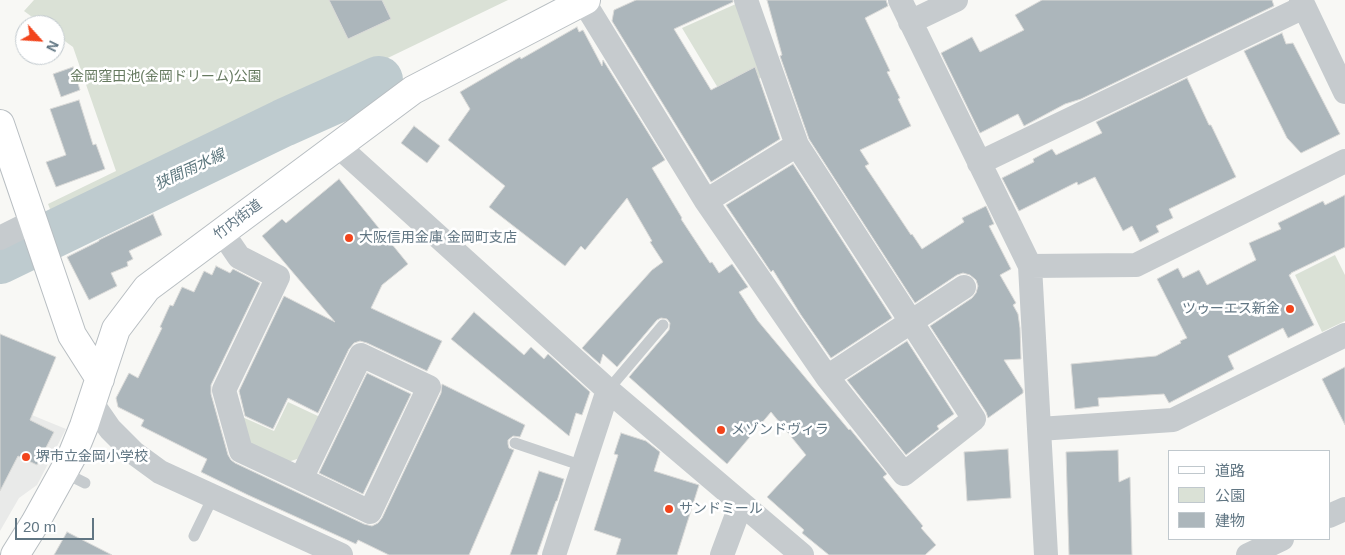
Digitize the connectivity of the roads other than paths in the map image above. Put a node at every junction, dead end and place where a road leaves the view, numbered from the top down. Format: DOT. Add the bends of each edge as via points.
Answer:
graph roads {
  1 [pos="746,0"];
  2 [pos="900,0"];
  3 [pos="956,0"];
  4 [pos="585,1"];
  5 [pos="1302,3"];
  6 [pos="910,22"];
  7 [pos="1345,92"];
  8 [pos="0,124"];
  9 [pos="337,145"];
  10 [pos="797,145"];
  11 [pos="1345,161"];
  12 [pos="979,162"];
  13 [pos="706,201"];
  14 [pos="222,232"];
  15 [pos="39,237"];
  16 [pos="0,238"];
  17 [pos="1030,266"];
  18 [pos="964,287"];
  19 [pos="912,322"];
  20 [pos="663,325"];
  21 [pos="1345,335"];
  22 [pos="827,378"];
  23 [pos="608,390"];
  24 [pos="96,391"];
  25 [pos="1039,429"];
  26 [pos="515,443"];
  27 [pos="583,466"];
  28 [pos="301,479"];
  29 [pos="213,497"];
  30 [pos="741,504"];
  31 [pos="1345,509"];
  32 [pos="1330,516"];
  33 [pos="194,536"];
  34 [pos="1280,540"];
  35 [pos="15,555"];
  36 [pos="341,555"];
  37 [pos="554,555"];
  38 [pos="722,555"];
  39 [pos="802,555"];
  40 [pos="1046,555"];
  41 [pos="1248,555"];
  1 -- 10 [label="street"];
  2 -- 6 [label="street"];
  3 -- 6 [label="street"];
  4 -- 9 [label="street, 竹内街道" via="412,90"];
  4 -- 13 [label="street"];
  5 -- 7 [label="street"];
  5 -- 12 [label="street"];
  6 -- 12 [label="street"];
  8 -- 15 [label="street"];
  9 -- 14 [label="street, 竹内街道"];
  9 -- 23 [label="street"];
  10 -- 13 [label="street"];
  10 -- 19 [label="street"];
  11 -- 17 [label="street" via="1136,264"];
  12 -- 17 [label="street"];
  13 -- 22 [label="street"];
  14 -- 24 [label="street, 竹内街道" via="147,288 116,329"];
  14 -- 28 [label="street" via="239,258 278,277 224,390 241,451"];
  15 -- 16 [label="street"];
  15 -- 24 [label="street" via="72,335"];
  17 -- 25 [label="street"];
  18 -- 19 [label="street"];
  19 -- 22 [label="street"];
  19 -- 22 [label="street" via="974,419 904,474"];
  20 -- 23 [label="lane"];
  21 -- 25 [label="street" via="1173,420"];
  23 -- 27 [label="street"];
  23 -- 30 [label="street"];
  24 -- 29 [label="street" via="110,429 134,453 160,472"];
  24 -- 35 [label="street, 竹内街道" via="81,434 74,477 35,523"];
  25 -- 40 [label="street"];
  26 -- 27 [label="lane"];
  27 -- 37 [label="street"];
  28 -- 28 [label="street" via="370,512 429,387 361,355"];
  29 -- 33 [label="lane"];
  29 -- 36 [label="street"];
  30 -- 38 [label="street"];
  30 -- 39 [label="street"];
  31 -- 32 [label="street"];
  34 -- 41 [label="street"];
}
